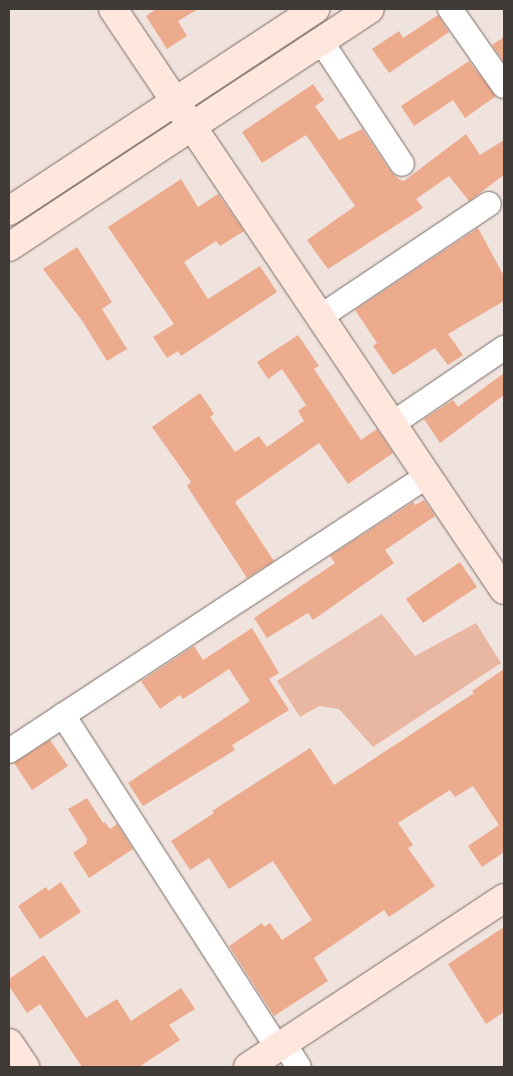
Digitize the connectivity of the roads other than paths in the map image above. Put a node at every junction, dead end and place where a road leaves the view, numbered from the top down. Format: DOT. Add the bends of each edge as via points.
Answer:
graph roads {
  1 [pos="113,9"];
  2 [pos="315,9"];
  3 [pos="370,9"];
  4 [pos="450,9"];
  5 [pos="321,41"];
  6 [pos="504,86"];
  7 [pos="175,100"];
  8 [pos="192,126"];
  9 [pos="402,164"];
  10 [pos="489,204"];
  11 [pos="9,211"];
  12 [pos="9,247"];
  13 [pos="320,317"];
  14 [pos="504,348"];
  15 [pos="392,424"];
  16 [pos="427,476"];
  17 [pos="504,590"];
  18 [pos="63,715"];
  19 [pos="9,751"];
  20 [pos="504,898"];
  21 [pos="9,1043"];
  22 [pos="281,1046"];
  23 [pos="25,1067"];
  24 [pos="248,1067"];
  25 [pos="299,1067"];
  1 -- 7 [label="street"];
  2 -- 7 [label="street"];
  3 -- 5 [label="street"];
  4 -- 6 [label="street"];
  5 -- 8 [label="street"];
  5 -- 9 [label="street"];
  7 -- 8 [label="street"];
  7 -- 11 [label="street"];
  8 -- 12 [label="street"];
  8 -- 13 [label="street"];
  10 -- 13 [label="street"];
  13 -- 15 [label="street"];
  14 -- 15 [label="street"];
  15 -- 16 [label="street"];
  16 -- 17 [label="street"];
  16 -- 18 [label="street"];
  18 -- 19 [label="street"];
  18 -- 22 [label="street"];
  20 -- 22 [label="street"];
  21 -- 23 [label="street"];
  22 -- 24 [label="street"];
  22 -- 25 [label="street"];
}
